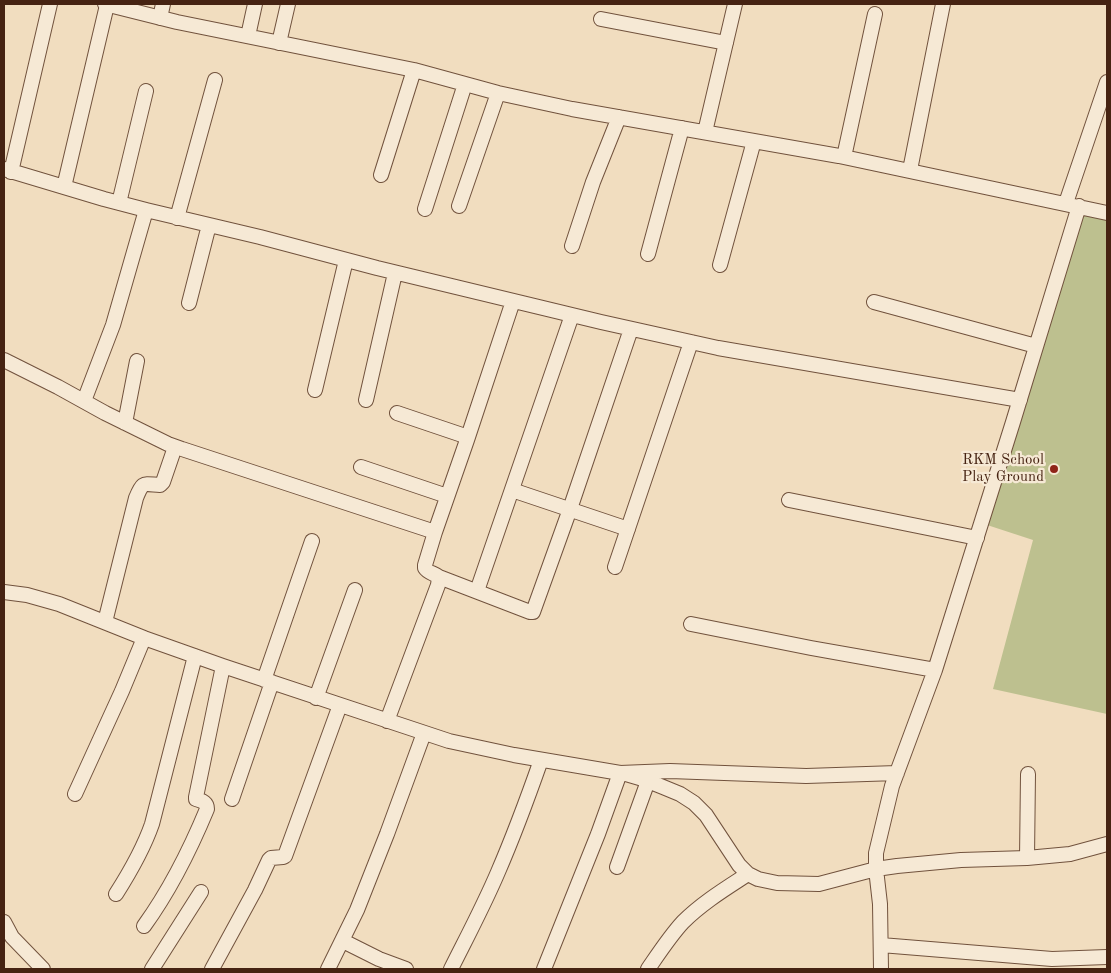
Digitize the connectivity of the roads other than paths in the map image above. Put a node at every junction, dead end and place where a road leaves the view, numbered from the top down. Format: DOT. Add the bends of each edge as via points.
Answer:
graph roads {
  1 [pos="50,4"];
  2 [pos="106,4"];
  3 [pos="163,4"];
  4 [pos="255,4"];
  5 [pos="288,4"];
  6 [pos="735,4"];
  7 [pos="943,4"];
  8 [pos="875,14"];
  9 [pos="160,18"];
  10 [pos="601,18"];
  11 [pos="248,36"];
  12 [pos="279,43"];
  13 [pos="726,43"];
  14 [pos="414,70"];
  15 [pos="215,80"];
  16 [pos="1107,82"];
  17 [pos="466,84"];
  18 [pos="146,91"];
  19 [pos="498,93"];
  20 [pos="619,117"];
  21 [pos="682,128"];
  22 [pos="705,132"];
  23 [pos="754,141"];
  24 [pos="844,157"];
  25 [pos="910,170"];
  26 [pos="8,171"];
  27 [pos="381,175"];
  28 [pos="64,187"];
  29 [pos="119,203"];
  30 [pos="1073,205"];
  31 [pos="459,206"];
  32 [pos="425,209"];
  33 [pos="146,210"];
  34 [pos="1107,212"];
  35 [pos="177,218"];
  36 [pos="209,225"];
  37 [pos="572,246"];
  38 [pos="648,254"];
  39 [pos="346,260"];
  40 [pos="720,265"];
  41 [pos="395,273"];
  42 [pos="513,301"];
  43 [pos="874,302"];
  44 [pos="189,303"];
  45 [pos="572,315"];
  46 [pos="631,329"];
  47 [pos="691,342"];
  48 [pos="1036,346"];
  49 [pos="4,360"];
  50 [pos="137,361"];
  51 [pos="315,390"];
  52 [pos="366,400"];
  53 [pos="1020,400"];
  54 [pos="84,401"];
  55 [pos="397,413"];
  56 [pos="125,423"];
  57 [pos="468,437"];
  58 [pos="175,446"];
  59 [pos="361,467"];
  60 [pos="512,490"];
  61 [pos="447,496"];
  62 [pos="789,500"];
  63 [pos="570,509"];
  64 [pos="628,528"];
  65 [pos="435,532"];
  66 [pos="977,538"];
  67 [pos="312,541"];
  68 [pos="615,567"];
  69 [pos="438,577"];
  70 [pos="355,590"];
  71 [pos="477,592"];
  72 [pos="5,596"];
  73 [pos="105,622"];
  74 [pos="691,624"];
  75 [pos="144,638"];
  76 [pos="195,656"];
  77 [pos="223,666"];
  78 [pos="935,670"];
  79 [pos="268,681"];
  80 [pos="316,698"];
  81 [pos="340,705"];
  82 [pos="387,721"];
  83 [pos="424,732"];
  84 [pos="541,760"];
  85 [pos="620,773"];
  86 [pos="897,774"];
  87 [pos="1028,774"];
  88 [pos="648,781"];
  89 [pos="75,794"];
  90 [pos="232,799"];
  91 [pos="1107,844"];
  92 [pos="1027,858"];
  93 [pos="616,867"];
  94 [pos="876,868"];
  95 [pos="748,874"];
  96 [pos="201,892"];
  97 [pos="116,894"];
  98 [pos="4,922"];
  99 [pos="144,926"];
  100 [pos="343,940"];
  101 [pos="881,945"];
  102 [pos="1107,957"];
  103 [pos="43,969"];
  104 [pos="152,969"];
  105 [pos="212,969"];
  106 [pos="328,969"];
  107 [pos="406,969"];
  108 [pos="451,969"];
  109 [pos="544,969"];
  110 [pos="648,969"];
  111 [pos="881,969"];
  1 -- 26 [label="street"];
  2 -- 9 [label="street"];
  2 -- 28 [label="street"];
  3 -- 9 [label="street"];
  4 -- 11 [label="street"];
  5 -- 12 [label="street"];
  6 -- 13 [label="street"];
  7 -- 25 [label="street"];
  8 -- 24 [label="street"];
  9 -- 11 [label="street"];
  10 -- 13 [label="street"];
  11 -- 12 [label="street"];
  12 -- 14 [label="street"];
  13 -- 22 [label="street"];
  14 -- 17 [label="street"];
  14 -- 27 [label="street"];
  15 -- 35 [label="street"];
  16 -- 30 [label="street"];
  17 -- 19 [label="street"];
  17 -- 32 [label="street"];
  18 -- 29 [label="street"];
  19 -- 20 [label="street"];
  19 -- 31 [label="street"];
  20 -- 21 [label="street"];
  20 -- 37 [label="street"];
  21 -- 22 [label="street"];
  21 -- 38 [label="street"];
  22 -- 23 [label="street"];
  23 -- 24 [label="street"];
  23 -- 40 [label="street"];
  24 -- 25 [label="street"];
  25 -- 30 [label="street"];
  26 -- 28 [label="street"];
  28 -- 29 [label="street"];
  29 -- 33 [label="street"];
  30 -- 34 [label="street"];
  30 -- 48 [label="street"];
  33 -- 35 [label="street"];
  33 -- 54 [label="street" via="113,325"];
  35 -- 36 [label="street"];
  36 -- 39 [label="street"];
  36 -- 44 [label="street"];
  39 -- 41 [label="street"];
  39 -- 51 [label="street"];
  41 -- 42 [label="street"];
  41 -- 52 [label="street"];
  42 -- 45 [label="street"];
  42 -- 57 [label="street"];
  43 -- 48 [label="street"];
  45 -- 46 [label="street"];
  45 -- 60 [label="street"];
  46 -- 47 [label="street"];
  46 -- 63 [label="street"];
  47 -- 53 [label="street"];
  47 -- 64 [label="street"];
  48 -- 53 [label="street"];
  49 -- 54 [label="street"];
  50 -- 56 [label="street"];
  53 -- 66 [label="street"];
  54 -- 56 [label="street"];
  55 -- 57 [label="street"];
  56 -- 58 [label="street"];
  57 -- 61 [label="street"];
  58 -- 65 [label="street"];
  58 -- 73 [label="street" via="163,482 142,486 136,498"];
  59 -- 61 [label="street"];
  60 -- 63 [label="street"];
  60 -- 71 [label="street"];
  61 -- 65 [label="street"];
  62 -- 66 [label="street"];
  63 -- 64 [label="street"];
  63 -- 71 [label="street" via="533,612"];
  64 -- 68 [label="street"];
  65 -- 69 [label="street" via="425,568"];
  66 -- 78 [label="street"];
  67 -- 79 [label="street"];
  69 -- 71 [label="street"];
  69 -- 82 [label="street" via="438,585"];
  70 -- 80 [label="street"];
  72 -- 73 [label="street" via="26,595"];
  73 -- 75 [label="street"];
  74 -- 78 [label="street"];
  75 -- 76 [label="street"];
  75 -- 89 [label="street"];
  76 -- 77 [label="street"];
  76 -- 97 [label="street" via="148,837"];
  77 -- 79 [label="street"];
  77 -- 99 [label="street" via="196,797 207,805 207,809 174,879"];
  78 -- 86 [label="street"];
  79 -- 80 [label="street"];
  79 -- 90 [label="street"];
  80 -- 81 [label="street"];
  81 -- 82 [label="street"];
  81 -- 105 [label="street" via="285,856 269,860"];
  82 -- 83 [label="street"];
  83 -- 84 [label="street" via="477,748"];
  83 -- 100 [label="street"];
  84 -- 85 [label="street"];
  84 -- 108 [label="street" via="499,871"];
  85 -- 86 [label="street"];
  85 -- 88 [label="street"];
  85 -- 109 [label="street"];
  86 -- 94 [label="street" via="880,835"];
  87 -- 92 [label="street"];
  88 -- 93 [label="street"];
  88 -- 95 [label="street" via="694,803"];
  91 -- 92 [label="street" via="1070,854"];
  92 -- 94 [label="street"];
  94 -- 95 [label="street" via="819,884 777,883"];
  94 -- 101 [label="street"];
  95 -- 110 [label="street" via="702,904 669,939"];
  96 -- 104 [label="street"];
  98 -- 103 [label="street" via="12,937"];
  100 -- 106 [label="street"];
  100 -- 107 [label="street"];
  101 -- 102 [label="street" via="1052,958"];
  101 -- 111 [label="street"];
}
